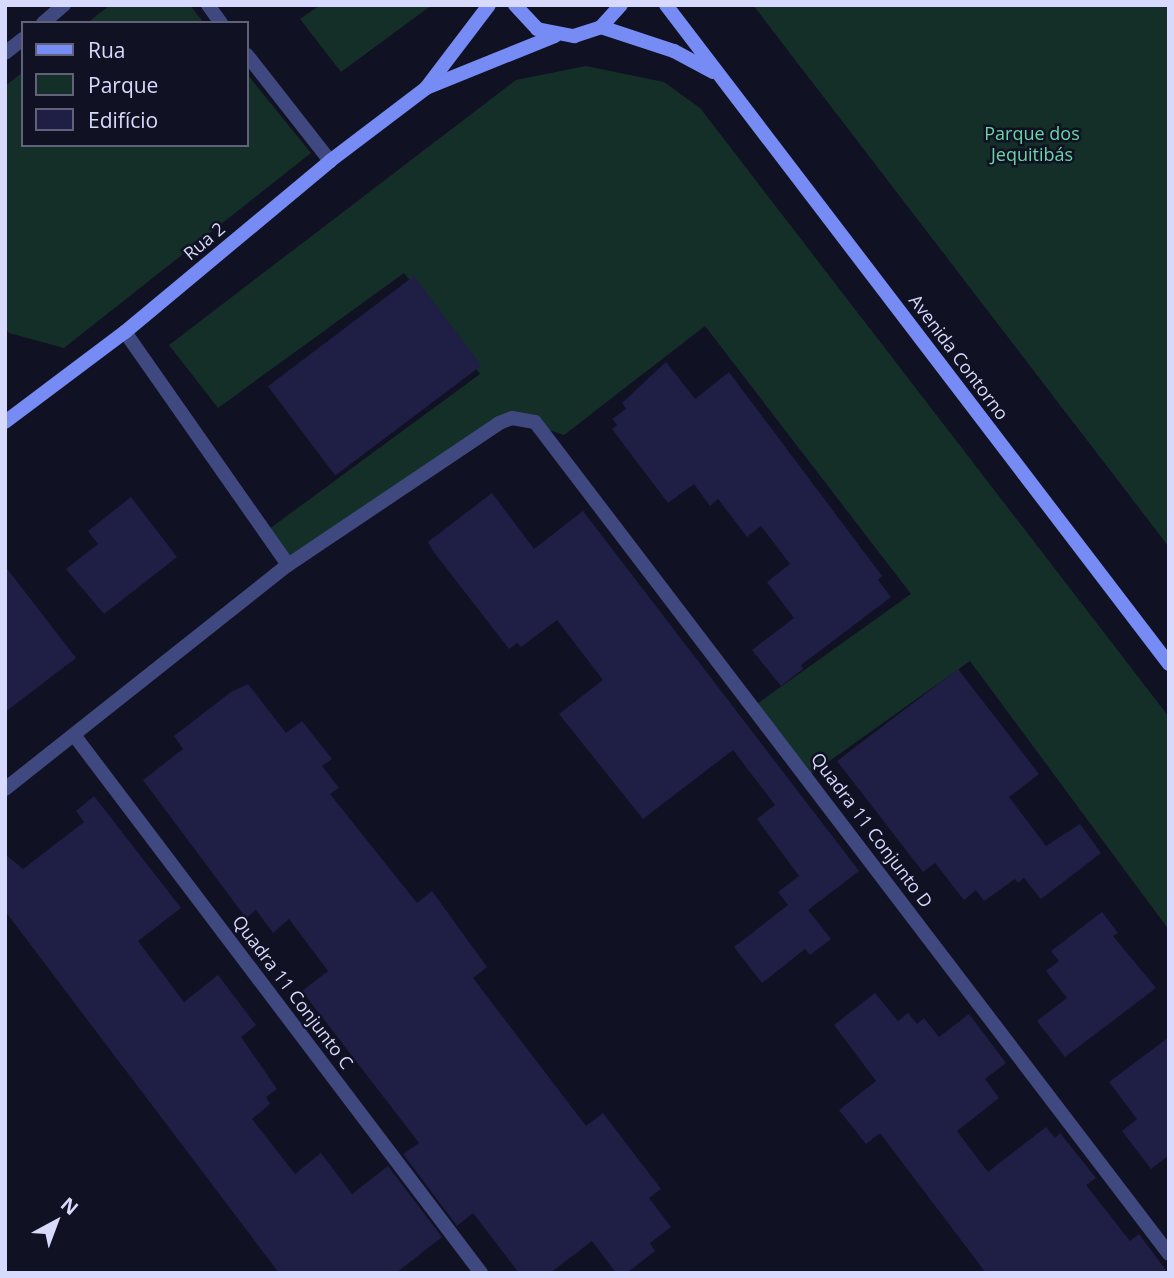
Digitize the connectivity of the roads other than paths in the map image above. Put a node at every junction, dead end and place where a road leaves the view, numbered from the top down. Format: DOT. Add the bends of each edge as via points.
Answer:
graph roads {
  1 [pos="65,5"];
  2 [pos="208,5"];
  3 [pos="489,5"];
  4 [pos="515,5"];
  5 [pos="621,5"];
  6 [pos="666,5"];
  7 [pos="45,21"];
  8 [pos="220,21"];
  9 [pos="601,27"];
  10 [pos="555,36"];
  11 [pos="21,41"];
  12 [pos="5,53"];
  13 [pos="248,56"];
  14 [pos="718,74"];
  15 [pos="426,88"];
  16 [pos="330,161"];
  17 [pos="125,332"];
  18 [pos="5,422"];
  19 [pos="288,565"];
  20 [pos="1169,664"];
  21 [pos="74,735"];
  22 [pos="5,789"];
  23 [pos="1169,1254"];
  24 [pos="481,1273"];
  1 -- 7 [label="street"];
  2 -- 8 [label="street"];
  3 -- 15 [label="main road, Rua 2"];
  4 -- 10 [label="main road" via="537,29"];
  5 -- 9 [label="main road"];
  6 -- 14 [label="main road, Avenida Contorno"];
  9 -- 10 [label="main road, Rua 2" via="574,36"];
  9 -- 14 [label="main road" via="674,51"];
  10 -- 15 [label="main road, Rua 2"];
  11 -- 12 [label="street"];
  13 -- 16 [label="street"];
  14 -- 20 [label="main road, Avenida Contorno"];
  15 -- 16 [label="main road, Rua 2"];
  16 -- 17 [label="main road, Rua 2"];
  17 -- 18 [label="main road, Rua 2"];
  17 -- 19 [label="street"];
  19 -- 21 [label="street"];
  19 -- 23 [label="street, Quadra 11 Conjunto D" via="499,423 524,418 544,430"];
  21 -- 22 [label="street"];
  21 -- 24 [label="street, Quadra 11 Conjunto C"];
}
